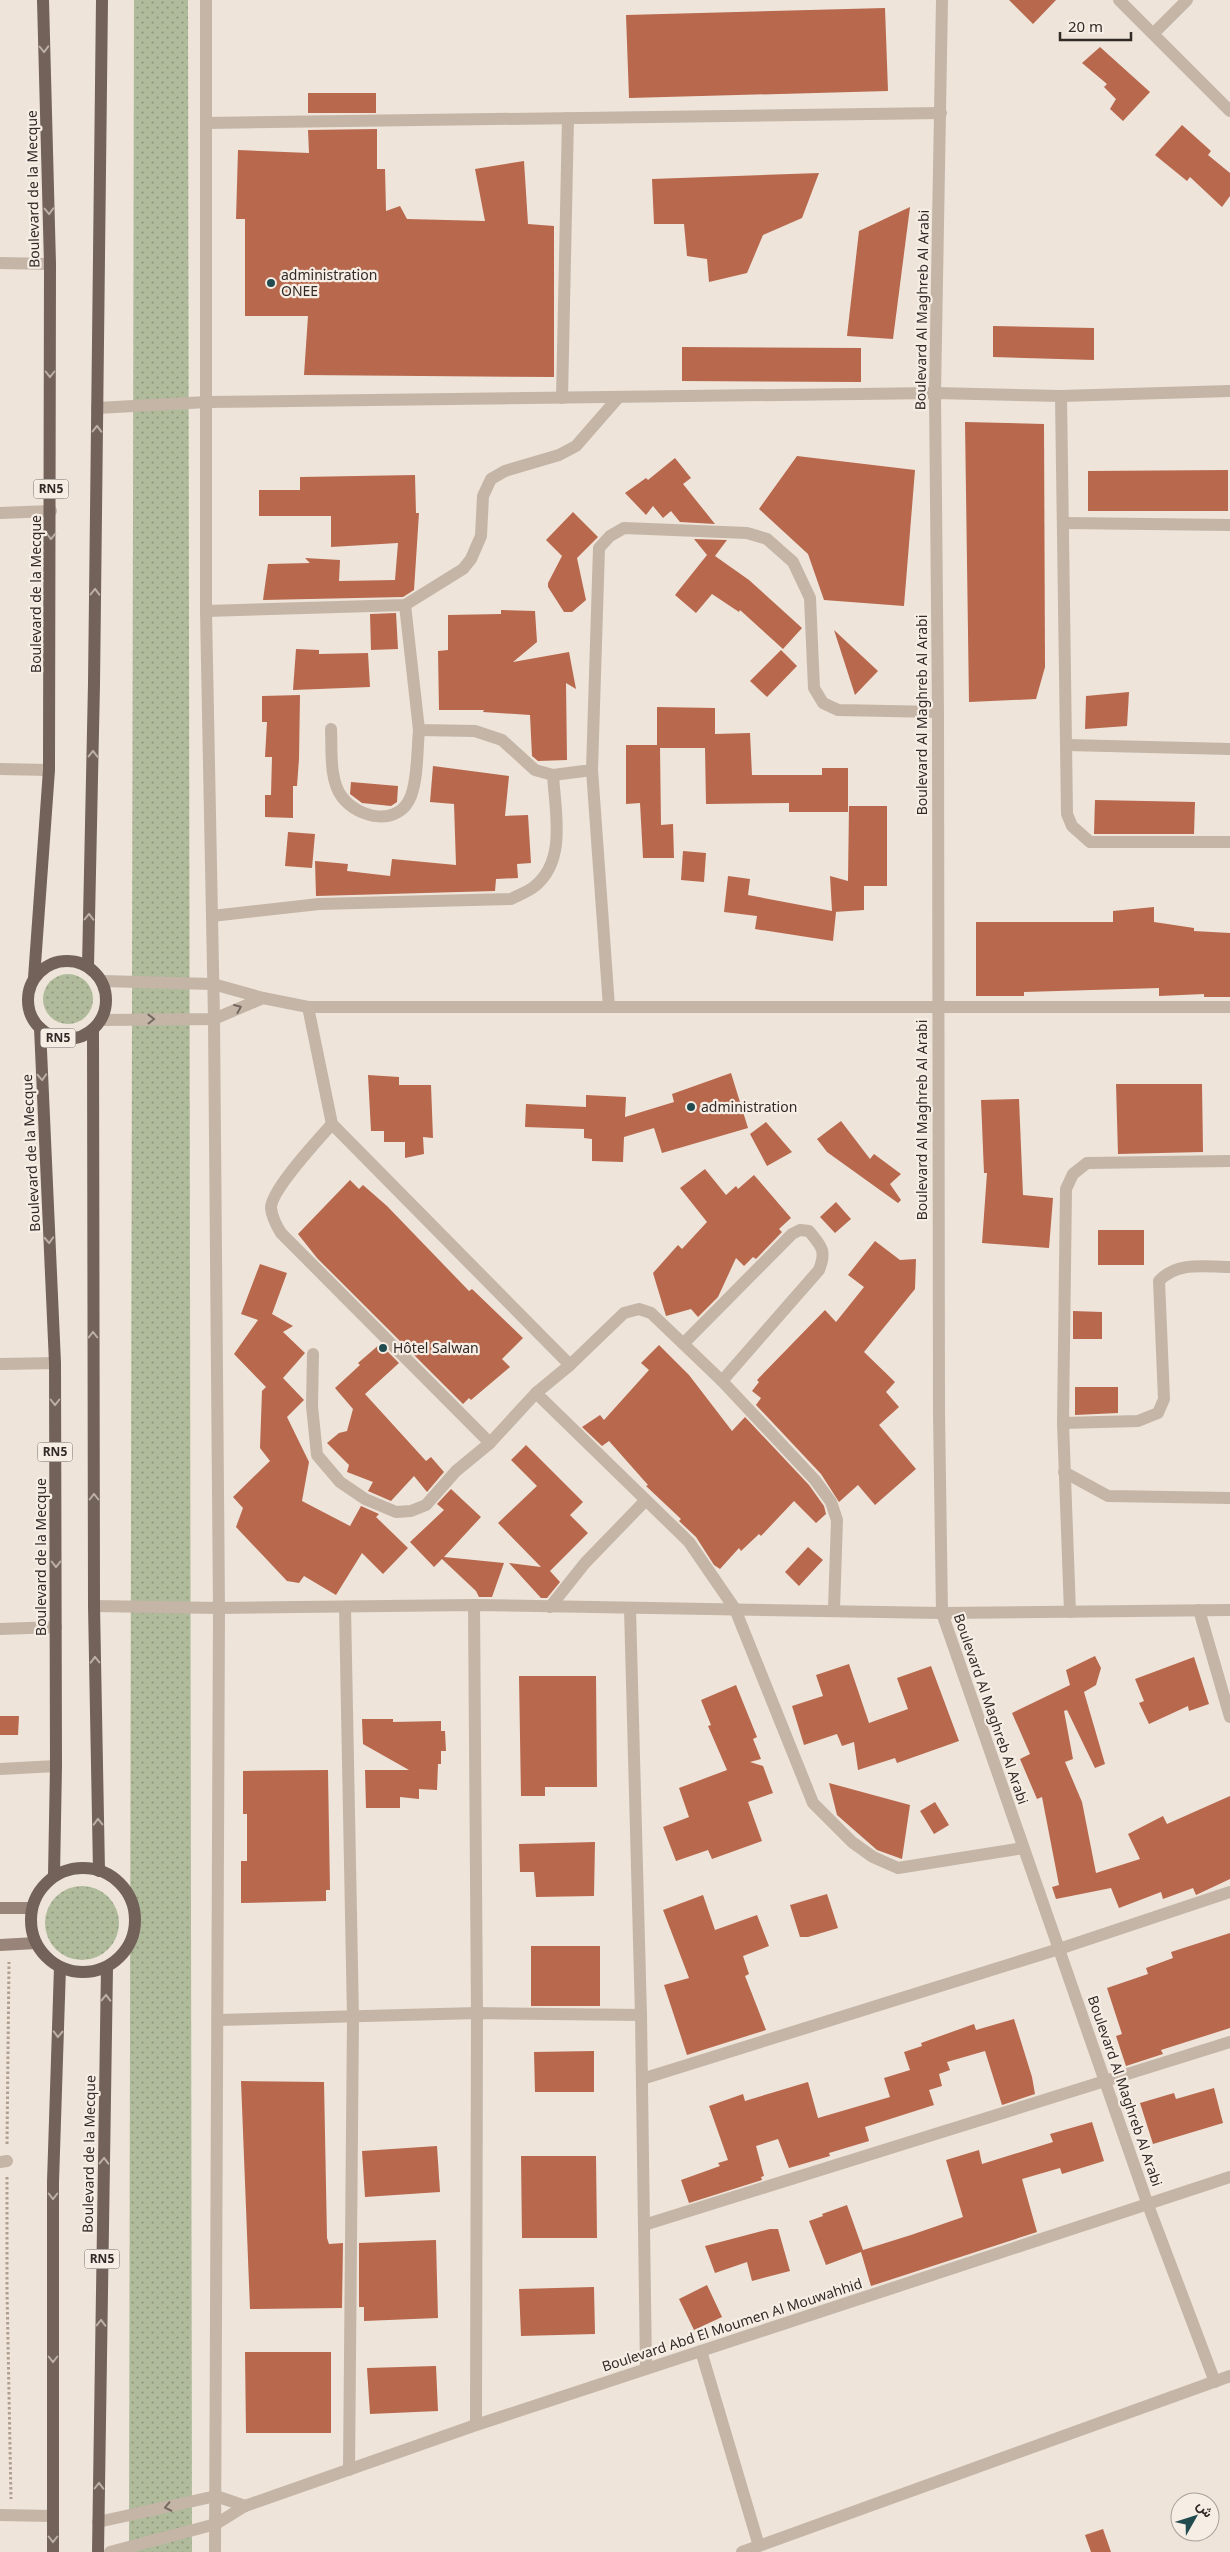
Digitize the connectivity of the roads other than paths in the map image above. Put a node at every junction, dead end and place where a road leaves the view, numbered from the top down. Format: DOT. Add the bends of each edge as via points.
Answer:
graph roads {
  1 [pos="43,0"];
  2 [pos="102,0"];
  3 [pos="206,0"];
  4 [pos="942,0"];
  5 [pos="1119,0"];
  6 [pos="1186,0"];
  7 [pos="1154,33"];
  8 [pos="1230,110"];
  9 [pos="941,112"];
  10 [pos="568,118"];
  11 [pos="206,123"];
  12 [pos="0,264"];
  13 [pos="50,264"];
  14 [pos="1230,391"];
  15 [pos="934,393"];
  16 [pos="1061,396"];
  17 [pos="562,398"];
  18 [pos="617,399"];
  19 [pos="207,402"];
  20 [pos="97,408"];
  21 [pos="51,511"];
  22 [pos="0,513"];
  23 [pos="1064,523"];
  24 [pos="1230,525"];
  25 [pos="405,605"];
  26 [pos="206,611"];
  27 [pos="938,712"];
  28 [pos="331,729"];
  29 [pos="419,730"];
  30 [pos="1067,745"];
  31 [pos="1230,750"];
  32 [pos="0,769"];
  33 [pos="49,770"];
  34 [pos="592,770"];
  35 [pos="553,775"];
  36 [pos="1230,842"];
  37 [pos="212,916"];
  38 [pos="88,966"];
  39 [pos="34,978"];
  40 [pos="102,981"];
  41 [pos="213,984"];
  42 [pos="263,998"];
  43 [pos="308,1007"];
  44 [pos="610,1007"];
  45 [pos="937,1007"];
  46 [pos="1230,1008"];
  47 [pos="214,1019"];
  48 [pos="102,1020"];
  49 [pos="40,1028"];
  50 [pos="93,1030"];
  51 [pos="332,1124"];
  52 [pos="1230,1161"];
  53 [pos="1230,1267"];
  54 [pos="684,1343"];
  55 [pos="313,1354"];
  56 [pos="55,1363"];
  57 [pos="0,1364"];
  58 [pos="570,1365"];
  59 [pos="722,1381"];
  60 [pos="536,1393"];
  61 [pos="1063,1423"];
  62 [pos="490,1443"];
  63 [pos="1064,1472"];
  64 [pos="1230,1498"];
  65 [pos="645,1501"];
  66 [pos="474,1605"];
  67 [pos="94,1606"];
  68 [pos="344,1607"];
  69 [pos="550,1607"];
  70 [pos="219,1608"];
  71 [pos="630,1609"];
  72 [pos="735,1609"];
  73 [pos="834,1609"];
  74 [pos="1199,1610"];
  75 [pos="1230,1610"];
  76 [pos="1070,1612"];
  77 [pos="942,1613"];
  78 [pos="56,1627"];
  79 [pos="0,1629"];
  80 [pos="1230,1717"];
  81 [pos="56,1766"];
  82 [pos="0,1769"];
  83 [pos="1023,1848"];
  84 [pos="99,1871"];
  85 [pos="54,1876"];
  86 [pos="1230,1892"];
  87 [pos="0,1908"];
  88 [pos="32,1908"];
  89 [pos="36,1943"];
  90 [pos="4,1944"];
  91 [pos="1059,1950"];
  92 [pos="60,1967"];
  93 [pos="107,1967"];
  94 [pos="477,2014"];
  95 [pos="641,2015"];
  96 [pos="352,2017"];
  97 [pos="218,2020"];
  98 [pos="1230,2042"];
  99 [pos="642,2079"];
  100 [pos="1106,2083"];
  101 [pos="1230,2178"];
  102 [pos="1148,2205"];
  103 [pos="644,2225"];
  104 [pos="700,2351"];
  105 [pos="646,2369"];
  106 [pos="1230,2376"];
  107 [pos="1215,2382"];
  108 [pos="476,2425"];
  109 [pos="349,2470"];
  110 [pos="216,2496"];
  111 [pos="245,2506"];
  112 [pos="6,2515"];
  113 [pos="53,2516"];
  114 [pos="98,2522"];
  115 [pos="216,2524"];
  116 [pos="759,2546"];
  117 [pos="53,2552"];
  118 [pos="98,2552"];
  119 [pos="110,2552"];
  120 [pos="215,2552"];
  121 [pos="742,2552"];
  1 -- 13 [label="main road, Boulevard de la Mecque / RN5, one-way"];
  2 -- 20 [label="main road"];
  3 -- 11 [label="street"];
  4 -- 9 [label="street, Boulevard Al Maghreb Al Arabi"];
  5 -- 7 [label="street"];
  6 -- 7 [label="street"];
  7 -- 8 [label="street"];
  9 -- 10 [label="street"];
  9 -- 15 [label="street, Boulevard Al Maghreb Al Arabi"];
  10 -- 11 [label="street"];
  10 -- 17 [label="street"];
  11 -- 19 [label="street"];
  12 -- 13 [label="street"];
  13 -- 21 [label="main road, Boulevard de la Mecque / RN5, one-way"];
  14 -- 16 [label="street"];
  15 -- 16 [label="street"];
  15 -- 18 [label="street"];
  15 -- 27 [label="street, Boulevard Al Maghreb Al Arabi"];
  16 -- 23 [label="street"];
  17 -- 18 [label="street"];
  17 -- 19 [label="street"];
  18 -- 25 [label="street" via="576,446 559,455 505,470 491,478 483,496 481,536 471,559 463,569"];
  19 -- 20 [label="street"];
  19 -- 26 [label="street"];
  38 -- 20 [label="main road, one-way"];
  21 -- 22 [label="street"];
  21 -- 33 [label="main road, Boulevard de la Mecque / RN5, one-way"];
  23 -- 24 [label="street"];
  23 -- 30 [label="street"];
  25 -- 26 [label="street"];
  25 -- 29 [label="street"];
  26 -- 37 [label="street"];
  27 -- 34 [label="street" via="838,710 823,703 814,688 810,598 792,562 768,539 747,533 624,528 599,548"];
  27 -- 45 [label="street, Boulevard Al Maghreb Al Arabi"];
  28 -- 29 [label="street" via="333,774 341,796 371,817 391,816 402,810 411,796"];
  29 -- 35 [label="street" via="475,731 502,740 536,770"];
  30 -- 31 [label="street"];
  30 -- 36 [label="street" via="1067,814 1072,826 1090,842"];
  32 -- 33 [label="street"];
  33 -- 39 [label="main road, Boulevard de la Mecque / RN5"];
  34 -- 35 [label="street"];
  34 -- 44 [label="street"];
  35 -- 37 [label="street" via="557,849 544,877 534,888 511,899 319,904"];
  37 -- 41 [label="street"];
  38 -- 39 [label="main road" via="70,960 53,962"];
  38 -- 40 [label="main road"];
  39 -- 49 [label="main road, RN5" via="28,999 29,1010"];
  40 -- 41 [label="street"];
  40 -- 48 [label="main road" via="106,1007"];
  41 -- 42 [label="street"];
  41 -- 47 [label="street"];
  42 -- 43 [label="street"];
  47 -- 42 [label="street, one-way"];
  43 -- 44 [label="street"];
  43 -- 51 [label="street"];
  44 -- 45 [label="street"];
  45 -- 46 [label="street"];
  45 -- 77 [label="street, Boulevard Al Maghreb Al Arabi"];
  48 -- 47 [label="street, one-way"];
  47 -- 70 [label="street"];
  48 -- 50 [label="main road, RN5"];
  49 -- 50 [label="main road, RN5" via="60,1039 83,1037"];
  49 -- 56 [label="main road, Boulevard de la Mecque / RN5, one-way"];
  67 -- 50 [label="main road, RN5, one-way"];
  51 -- 58 [label="street"];
  51 -- 62 [label="street" via="276,1192 271,1206 273,1220 281,1233"];
  52 -- 61 [label="street" via="1087,1163 1073,1174 1066,1190"];
  53 -- 61 [label="street" via="1184,1267 1168,1271 1159,1281 1164,1399 1158,1414 1138,1421"];
  54 -- 58 [label="street" via="651,1313 639,1309 624,1313"];
  54 -- 59 [label="street"];
  54 -- 59 [label="street" via="792,1234 800,1230 809,1231 823,1249 819,1270"];
  55 -- 62 [label="street" via="312,1406 317,1455 340,1482 365,1499 396,1512 412,1511 426,1505 456,1471"];
  56 -- 57 [label="street"];
  56 -- 78 [label="main road, Boulevard de la Mecque / RN5, one-way"];
  58 -- 60 [label="street"];
  59 -- 73 [label="street" via="815,1480 831,1502 837,1520"];
  60 -- 62 [label="street"];
  60 -- 65 [label="street"];
  61 -- 63 [label="street"];
  63 -- 64 [label="street" via="1108,1496"];
  63 -- 76 [label="street"];
  65 -- 69 [label="street" via="585,1563"];
  65 -- 72 [label="street" via="689,1542"];
  66 -- 68 [label="street"];
  66 -- 69 [label="street"];
  66 -- 94 [label="street"];
  67 -- 70 [label="street"];
  84 -- 67 [label="main road, RN5, one-way"];
  68 -- 70 [label="street"];
  68 -- 96 [label="street"];
  69 -- 71 [label="street"];
  70 -- 97 [label="street"];
  71 -- 72 [label="street"];
  71 -- 95 [label="street"];
  72 -- 73 [label="street"];
  72 -- 83 [label="street" via="813,1803 852,1842 873,1857 898,1868"];
  73 -- 77 [label="street"];
  74 -- 75 [label="street"];
  74 -- 76 [label="street"];
  74 -- 80 [label="street"];
  76 -- 77 [label="street"];
  77 -- 83 [label="street, Boulevard Al Maghreb Al Arabi"];
  78 -- 79 [label="street"];
  78 -- 81 [label="main road, Boulevard de la Mecque / RN5"];
  81 -- 82 [label="street"];
  81 -- 85 [label="main road, Boulevard de la Mecque / RN5"];
  83 -- 91 [label="street, Boulevard Al Maghreb Al Arabi"];
  84 -- 85 [label="main road" via="84,1868"];
  84 -- 93 [label="main road" via="115,1879 126,1892 133,1908 135,1925 130,1942"];
  85 -- 88 [label="main road" via="40,1890"];
  86 -- 91 [label="street"];
  87 -- 88 [label="main road"];
  88 -- 89 [label="main road" via="32,1932"];
  89 -- 90 [label="main road"];
  89 -- 92 [label="main road" via="50,1961"];
  91 -- 99 [label="street"];
  91 -- 100 [label="street, Boulevard Al Maghreb Al Arabi"];
  92 -- 93 [label="main road" via="75,1972"];
  92 -- 113 [label="main road, one-way" via="53,2182"];
  114 -- 93 [label="main road, Boulevard de la Mecque / RN5, one-way"];
  94 -- 95 [label="street"];
  94 -- 96 [label="street"];
  94 -- 108 [label="street"];
  95 -- 99 [label="street"];
  96 -- 97 [label="street"];
  96 -- 109 [label="street"];
  97 -- 110 [label="street"];
  98 -- 100 [label="street"];
  99 -- 103 [label="street"];
  100 -- 102 [label="street, Boulevard Al Maghreb Al Arabi"];
  100 -- 103 [label="street"];
  101 -- 102 [label="street, Boulevard Abd El Moumen Al Mouwahhid"];
  102 -- 104 [label="street, Boulevard Abd El Moumen Al Mouwahhid"];
  102 -- 107 [label="street, Boulevard Al Maghreb Al Arabi"];
  103 -- 105 [label="street"];
  104 -- 105 [label="street, Boulevard Abd El Moumen Al Mouwahhid"];
  104 -- 116 [label="street"];
  105 -- 108 [label="street, Boulevard Abd El Moumen Al Mouwahhid"];
  106 -- 107 [label="street"];
  107 -- 116 [label="street"];
  108 -- 109 [label="street, Boulevard Abd El Moumen Al Mouwahhid"];
  109 -- 111 [label="street, Boulevard Abd El Moumen Al Mouwahhid"];
  110 -- 111 [label="street"];
  110 -- 114 [label="street, one-way"];
  110 -- 115 [label="street"];
  111 -- 115 [label="street, Boulevard Abd El Moumen Al Mouwahhid"];
  112 -- 113 [label="street"];
  113 -- 117 [label="main road, one-way"];
  114 -- 118 [label="main road, Boulevard de la Mecque / RN5"];
  115 -- 119 [label="street, Boulevard Abd El Moumen Al Mouwahhid"];
  115 -- 120 [label="street"];
  116 -- 121 [label="street"];
}
